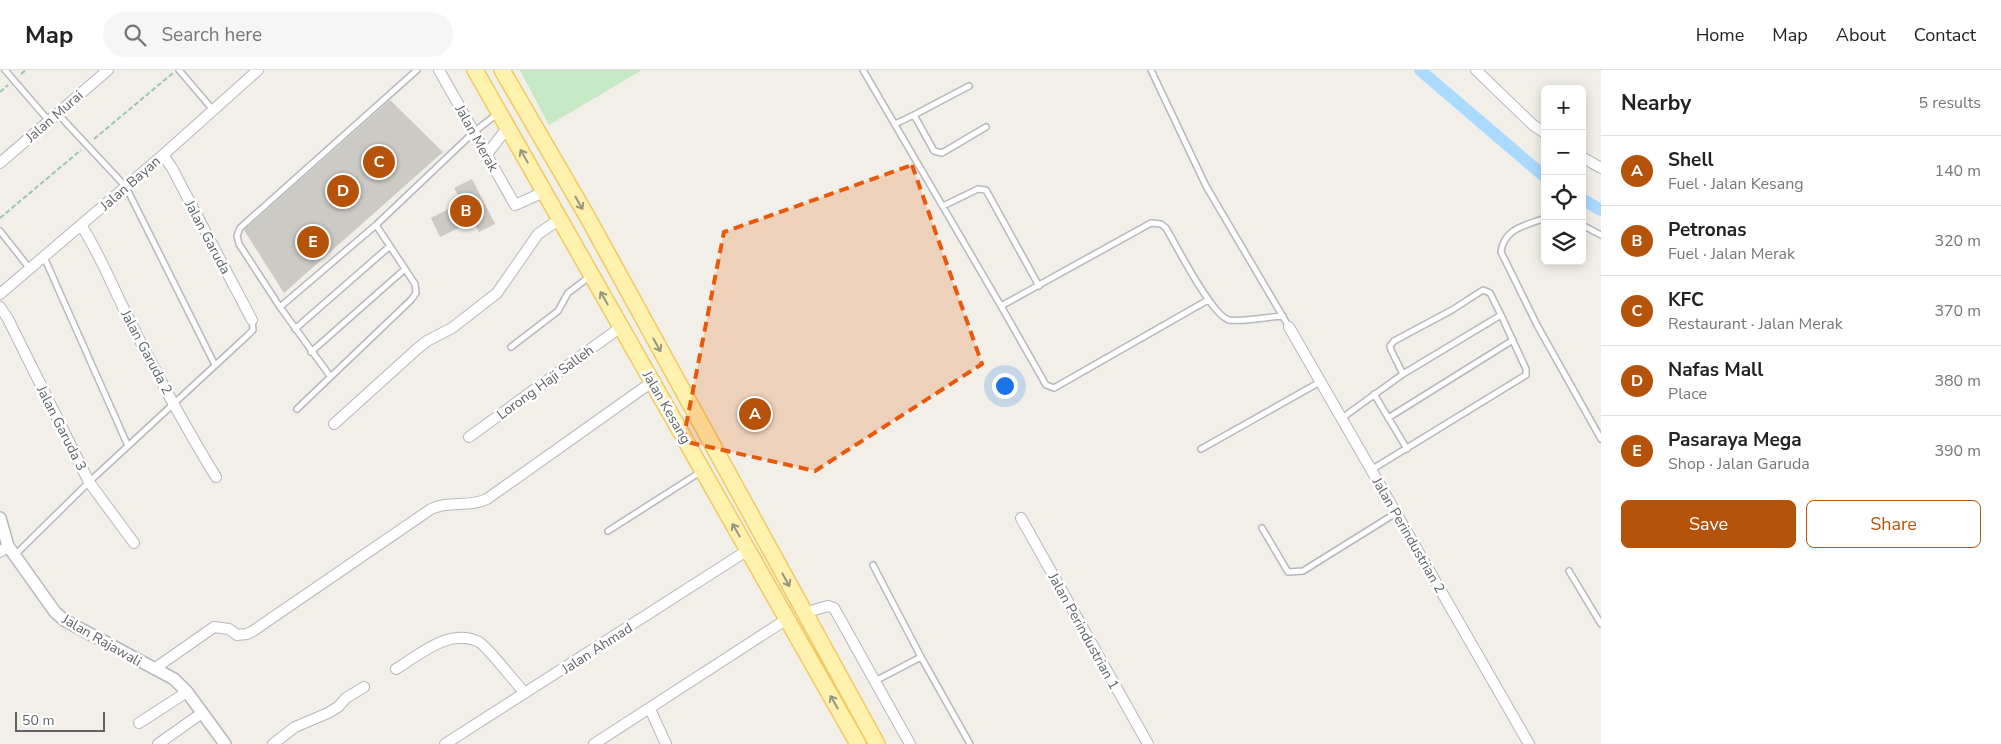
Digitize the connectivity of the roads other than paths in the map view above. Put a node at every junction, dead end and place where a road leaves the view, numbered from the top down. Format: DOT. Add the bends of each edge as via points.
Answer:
graph roads {
  1 [pos="5,70"];
  2 [pos="108,70"];
  3 [pos="179,70"];
  4 [pos="258,70"];
  5 [pos="417,70"];
  6 [pos="439,70"];
  7 [pos="476,70"];
  8 [pos="502,70"];
  9 [pos="863,70"];
  10 [pos="1151,70"];
  11 [pos="1476,70"];
  12 [pos="969,86"];
  13 [pos="214,110"];
  14 [pos="499,112"];
  15 [pos="58,113"];
  16 [pos="914,115"];
  17 [pos="49,121"];
  18 [pos="895,124"];
  19 [pos="508,127"];
  20 [pos="986,127"];
  21 [pos="1542,130"];
  22 [pos="474,132"];
  23 [pos="486,154"];
  24 [pos="163,155"];
  25 [pos="1586,159"];
  26 [pos="0,163"];
  27 [pos="1601,168"];
  28 [pos="126,187"];
  29 [pos="544,192"];
  30 [pos="943,206"];
  31 [pos="560,219"];
  32 [pos="1541,220"];
  33 [pos="81,225"];
  34 [pos="376,225"];
  35 [pos="1586,227"];
  36 [pos="0,231"];
  37 [pos="1601,235"];
  38 [pos="390,246"];
  39 [pos="44,256"];
  40 [pos="30,269"];
  41 [pos="405,269"];
  42 [pos="592,275"];
  43 [pos="1039,286"];
  44 [pos="0,294"];
  45 [pos="1208,300"];
  46 [pos="0,306"];
  47 [pos="1001,306"];
  48 [pos="280,307"];
  49 [pos="1500,315"];
  50 [pos="1283,316"];
  51 [pos="252,320"];
  52 [pos="621,327"];
  53 [pos="1289,327"];
  54 [pos="295,329"];
  55 [pos="1513,340"];
  56 [pos="512,347"];
  57 [pos="312,352"];
  58 [pos="215,365"];
  59 [pos="1403,374"];
  60 [pos="330,376"];
  61 [pos="652,382"];
  62 [pos="1320,382"];
  63 [pos="1374,394"];
  64 [pos="174,405"];
  65 [pos="297,409"];
  66 [pos="1388,418"];
  67 [pos="1342,419"];
  68 [pos="334,424"];
  69 [pos="469,437"];
  70 [pos="1601,439"];
  71 [pos="128,446"];
  72 [pos="1201,449"];
  73 [pos="1406,449"];
  74 [pos="1371,470"];
  75 [pos="703,471"];
  76 [pos="216,477"];
  77 [pos="89,482"];
  78 [pos="1396,513"];
  79 [pos="0,518"];
  80 [pos="1021,518"];
  81 [pos="1262,528"];
  82 [pos="608,531"];
  83 [pos="134,543"];
  84 [pos="748,550"];
  85 [pos="8,551"];
  86 [pos="873,565"];
  87 [pos="1570,571"];
  88 [pos="807,612"];
  89 [pos="787,619"];
  90 [pos="1601,624"];
  91 [pos="921,657"];
  92 [pos="154,669"];
  93 [pos="396,669"];
  94 [pos="875,681"];
  95 [pos="364,687"];
  96 [pos="187,692"];
  97 [pos="525,694"];
  98 [pos="650,709"];
  99 [pos="202,712"];
  100 [pos="139,723"];
  101 [pos="158,744"];
  102 [pos="225,744"];
  103 [pos="272,744"];
  104 [pos="445,744"];
  105 [pos="594,744"];
  106 [pos="666,744"];
  107 [pos="858,744"];
  108 [pos="877,744"];
  109 [pos="910,744"];
  110 [pos="970,744"];
  111 [pos="1148,744"];
  112 [pos="1529,744"];
  1 -- 17 [label="lane"];
  2 -- 15 [label="street, Jalan Murai"];
  3 -- 13 [label="lane"];
  4 -- 13 [label="street, Jalan Bayan"];
  5 -- 48 [label="lane" via="240,228 239,244"];
  6 -- 22 [label="street, Jalan Merak"];
  7 -- 14 [label="main road, Jalan Kesang"];
  8 -- 88 [label="main road, Jalan Kesang, one-way"];
  9 -- 18 [label="lane"];
  10 -- 50 [label="lane" via="1206,186"];
  11 -- 21 [label="street"];
  12 -- 16 [label="lane"];
  13 -- 24 [label="street, Jalan Bayan"];
  14 -- 19 [label="main road, Jalan Kesang"];
  14 -- 22 [label="lane"];
  15 -- 17 [label="street, Jalan Murai"];
  15 -- 28 [label="lane"];
  16 -- 18 [label="lane"];
  16 -- 20 [label="lane" via="938,153"];
  17 -- 26 [label="street, Jalan Murai"];
  18 -- 30 [label="lane"];
  19 -- 23 [label="street"];
  29 -- 19 [label="main road, Jalan Kesang, one-way"];
  22 -- 23 [label="street, Jalan Merak"];
  22 -- 34 [label="lane"];
  23 -- 29 [label="street, Jalan Merak" via="516,205"];
  24 -- 28 [label="street, Jalan Bayan"];
  24 -- 51 [label="street, Jalan Garuda"];
  25 -- 27 [label="street"];
  28 -- 33 [label="street, Jalan Bayan"];
  28 -- 58 [label="lane"];
  29 -- 31 [label="main road, Jalan Kesang"];
  30 -- 43 [label="lane" via="978,189 986,190"];
  30 -- 47 [label="lane"];
  31 -- 42 [label="main road, Jalan Kesang"];
  31 -- 68 [label="street" via="538,234 496,293 452,328 417,349"];
  32 -- 70 [label="lane" via="1510,232 1502,242 1501,252 1537,325"];
  33 -- 39 [label="street, Jalan Bayan"];
  33 -- 64 [label="street, Jalan Garuda 2"];
  34 -- 38 [label="lane"];
  34 -- 48 [label="lane"];
  35 -- 37 [label="lane"];
  36 -- 40 [label="lane"];
  38 -- 41 [label="lane"];
  38 -- 54 [label="lane"];
  39 -- 40 [label="street, Jalan Bayan"];
  39 -- 71 [label="lane"];
  40 -- 44 [label="street, Jalan Bayan"];
  41 -- 57 [label="lane"];
  41 -- 60 [label="lane" via="415,284 416,293 412,300"];
  52 -- 42 [label="main road, Jalan Kesang, one-way"];
  42 -- 56 [label="lane" via="568,293 558,311"];
  43 -- 45 [label="lane" via="1156,222 1166,228"];
  43 -- 47 [label="lane"];
  45 -- 47 [label="lane" via="1054,388 1046,385"];
  45 -- 50 [label="lane" via="1228,320"];
  46 -- 77 [label="street, Jalan Garuda 3"];
  48 -- 54 [label="lane"];
  49 -- 55 [label="lane"];
  49 -- 59 [label="lane"];
  49 -- 59 [label="lane" via="1490,293 1483,290 1394,342 1391,350"];
  50 -- 53 [label="lane"];
  51 -- 58 [label="lane" via="253,330"];
  52 -- 61 [label="main road, Jalan Kesang"];
  52 -- 69 [label="street, Lorong Haji Salleh"];
  53 -- 62 [label="street, Jalan Perindustrian 2"];
  54 -- 57 [label="lane"];
  55 -- 66 [label="lane"];
  55 -- 73 [label="lane" via="1526,375"];
  57 -- 60 [label="lane"];
  58 -- 64 [label="lane"];
  59 -- 63 [label="lane"];
  60 -- 65 [label="lane"];
  61 -- 75 [label="main road, Jalan Kesang"];
  61 -- 92 [label="street" via="487,500 431,509 254,631 237,635 229,629 214,627"];
  62 -- 67 [label="street, Jalan Perindustrian 2"];
  62 -- 72 [label="lane"];
  63 -- 66 [label="lane"];
  63 -- 67 [label="lane"];
  64 -- 71 [label="lane"];
  64 -- 76 [label="street, Jalan Garuda 2"];
  66 -- 73 [label="lane"];
  67 -- 74 [label="street, Jalan Perindustrian 2"];
  71 -- 77 [label="lane"];
  73 -- 74 [label="lane"];
  74 -- 78 [label="street, Jalan Perindustrian 2"];
  75 -- 82 [label="lane"];
  84 -- 75 [label="main road, Jalan Kesang, one-way"];
  77 -- 83 [label="street, Jalan Garuda 3"];
  77 -- 85 [label="lane"];
  78 -- 81 [label="lane" via="1302,571 1295,572 1288,572"];
  78 -- 112 [label="street, Jalan Perindustrian 2"];
  79 -- 85 [label="street, Jalan Rajawali"];
  80 -- 111 [label="street, Jalan Perindustrian 1"];
  84 -- 89 [label="main road, Jalan Kesang"];
  84 -- 97 [label="street, Jalan Ahmad"];
  85 -- 92 [label="street, Jalan Rajawali" via="64,620"];
  86 -- 91 [label="lane"];
  87 -- 90 [label="lane"];
  88 -- 94 [label="street" via="828,606 834,608"];
  88 -- 108 [label="main road, Jalan Kesang"];
  89 -- 98 [label="street"];
  107 -- 89 [label="main road, Jalan Kesang, one-way"];
  91 -- 94 [label="lane"];
  91 -- 110 [label="lane"];
  92 -- 96 [label="street, Jalan Rajawali"];
  93 -- 97 [label="street" via="439,642 466,639 480,642"];
  94 -- 109 [label="street"];
  95 -- 103 [label="street" via="338,707 295,727"];
  96 -- 99 [label="street, Jalan Rajawali"];
  96 -- 100 [label="street"];
  97 -- 104 [label="street, Jalan Ahmad"];
  98 -- 105 [label="street"];
  98 -- 106 [label="street"];
  99 -- 101 [label="street"];
  99 -- 102 [label="street, Jalan Rajawali"];
}
